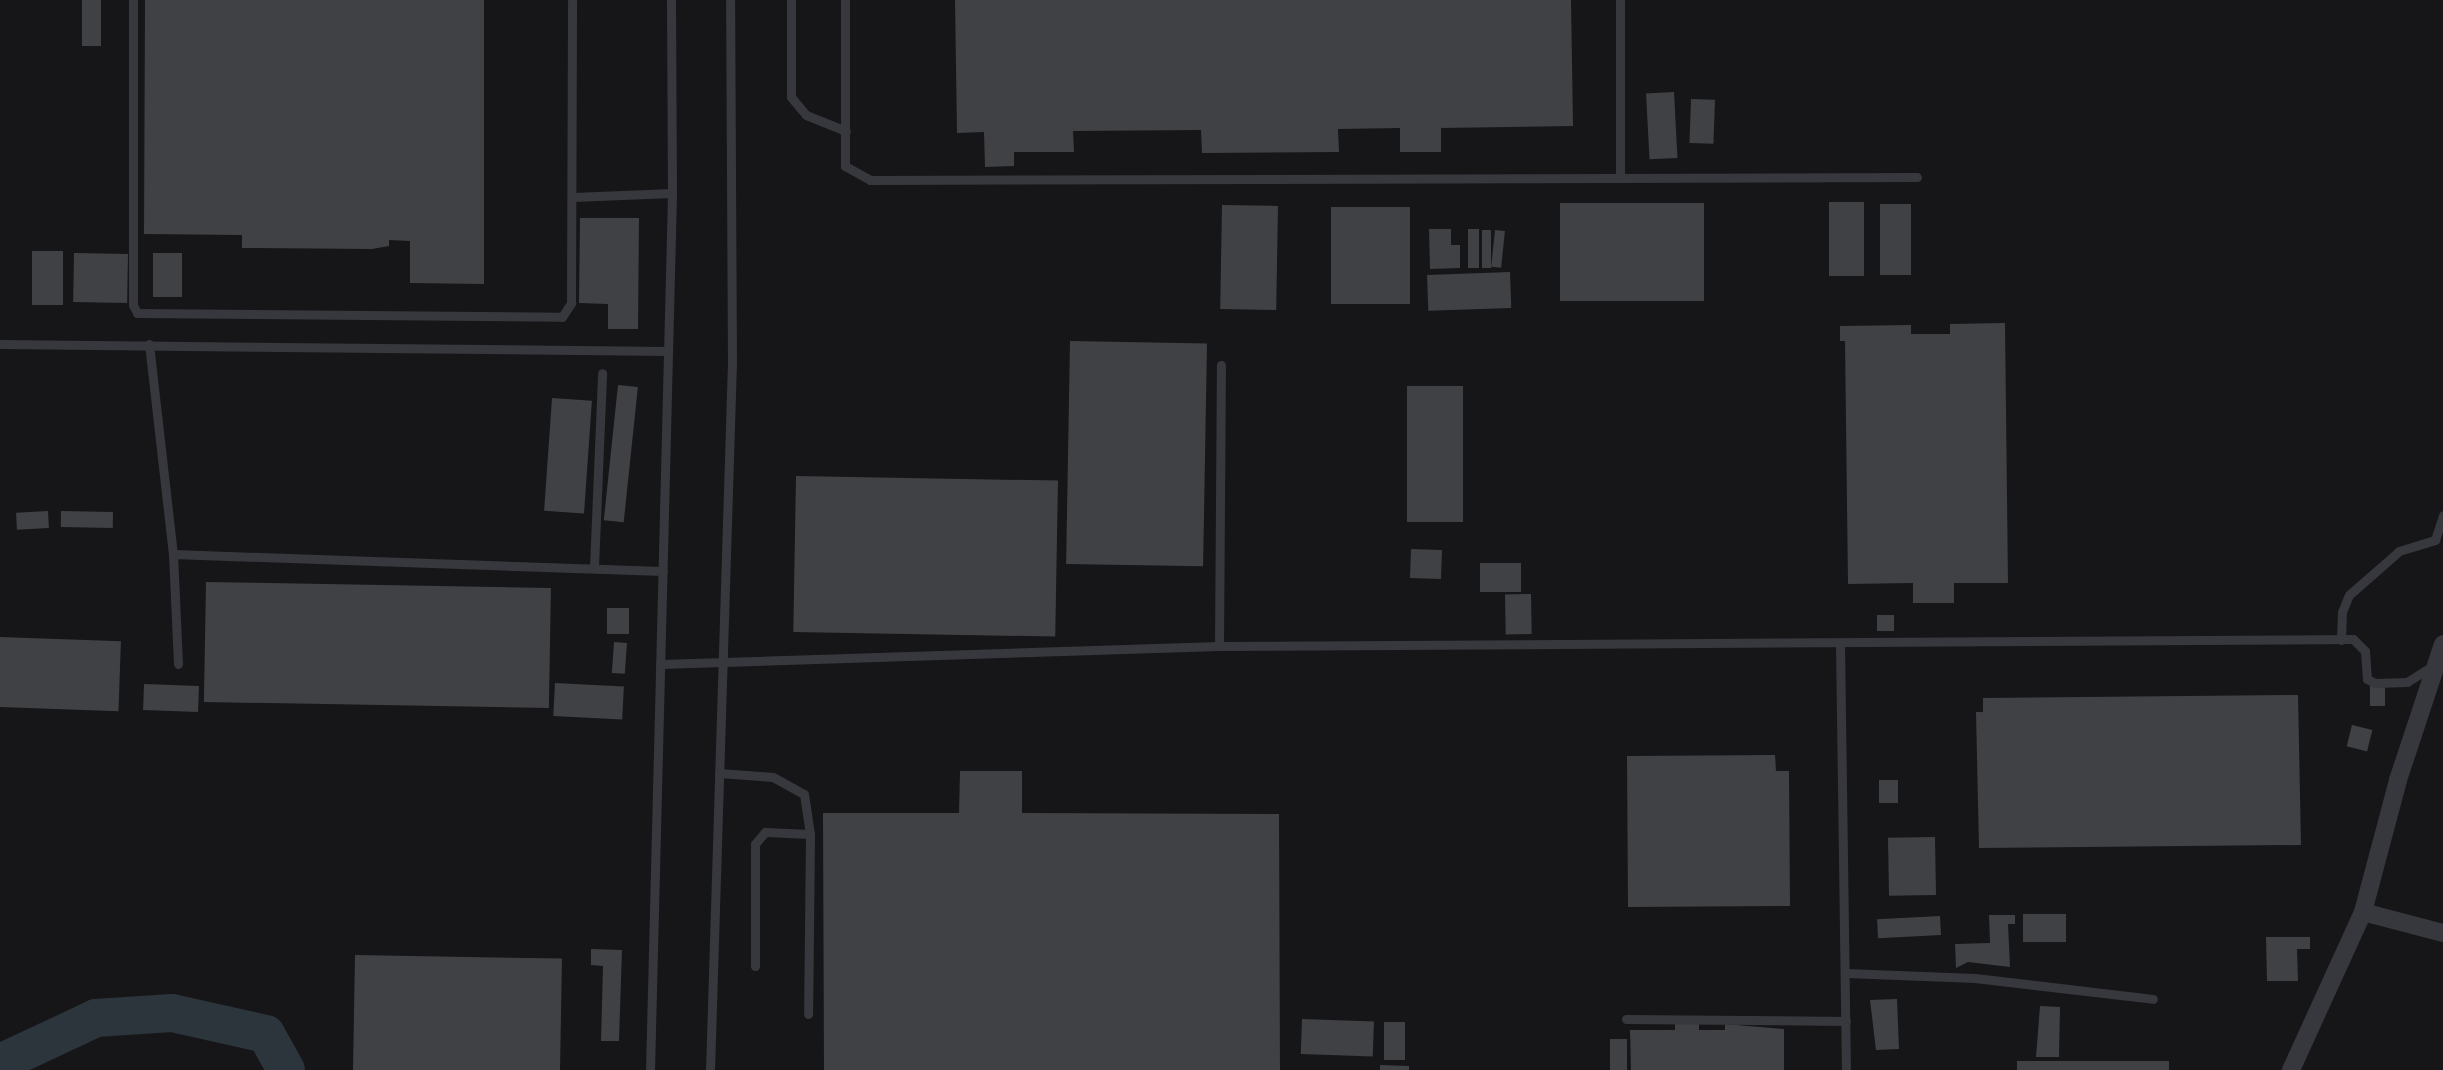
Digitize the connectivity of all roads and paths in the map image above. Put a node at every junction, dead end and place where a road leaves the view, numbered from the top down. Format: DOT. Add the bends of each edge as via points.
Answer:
graph roads {
  1 [pos="133,0"];
  2 [pos="572,0"];
  3 [pos="671,0"];
  4 [pos="730,0"];
  5 [pos="791,0"];
  6 [pos="845,0"];
  7 [pos="1620,0"];
  8 [pos="846,131"];
  9 [pos="1620,177"];
  10 [pos="1917,177"];
  11 [pos="672,193"];
  12 [pos="573,197"];
  13 [pos="0,344"];
  14 [pos="149,344"];
  15 [pos="668,351"];
  16 [pos="1221,365"];
  17 [pos="602,373"];
  18 [pos="2443,515"];
  19 [pos="173,554"];
  20 [pos="594,567"];
  21 [pos="663,571"];
  22 [pos="2341,640"];
  23 [pos="1840,643"];
  24 [pos="1219,646"];
  25 [pos="2440,653"];
  26 [pos="178,664"];
  27 [pos="660,664"];
  28 [pos="722,665"];
  29 [pos="719,773"];
  30 [pos="810,834"];
  31 [pos="2363,912"];
  32 [pos="2443,933"];
  33 [pos="755,966"];
  34 [pos="1846,973"];
  35 [pos="2153,999"];
  36 [pos="808,1014"];
  37 [pos="1626,1019"];
  38 [pos="1846,1021"];
  39 [pos="650,1070"];
  40 [pos="710,1070"];
  41 [pos="1846,1070"];
  42 [pos="2291,1070"];
  1 -- 12 [label="lane" via="137,313 562,317 571,303"];
  2 -- 12 [label="lane"];
  3 -- 11 [label="lane"];
  4 -- 28 [label="lane" via="732,364"];
  5 -- 8 [label="lane" via="791,97 806,115"];
  6 -- 8 [label="lane"];
  7 -- 9 [label="lane"];
  8 -- 9 [label="lane" via="845,166 870,180"];
  9 -- 10 [label="lane"];
  11 -- 12 [label="lane"];
  11 -- 15 [label="lane"];
  13 -- 14 [label="lane"];
  14 -- 15 [label="lane"];
  14 -- 19 [label="lane"];
  15 -- 21 [label="lane"];
  16 -- 24 [label="lane"];
  17 -- 20 [label="lane"];
  18 -- 22 [label="lane" via="2435,540 2399,551 2349,595"];
  19 -- 20 [label="lane"];
  19 -- 26 [label="lane"];
  20 -- 21 [label="lane"];
  21 -- 27 [label="lane"];
  22 -- 23 [label="lane"];
  22 -- 25 [label="lane" via="2359,643 2365,651 2367,679 2375,683 2407,682"];
  23 -- 24 [label="lane"];
  23 -- 34 [label="lane"];
  24 -- 28 [label="lane"];
  25 -- 31 [label="street" via="2398,780"];
  27 -- 28 [label="lane"];
  27 -- 39 [label="lane"];
  28 -- 29 [label="lane"];
  29 -- 30 [label="lane" via="773,777 797,787 804,794"];
  29 -- 40 [label="lane"];
  30 -- 33 [label="lane" via="759,835"];
  30 -- 36 [label="lane"];
  31 -- 32 [label="street"];
  31 -- 42 [label="street"];
  34 -- 35 [label="lane" via="1975,978"];
  34 -- 38 [label="lane"];
  37 -- 38 [label="lane"];
  38 -- 41 [label="lane"];
}
